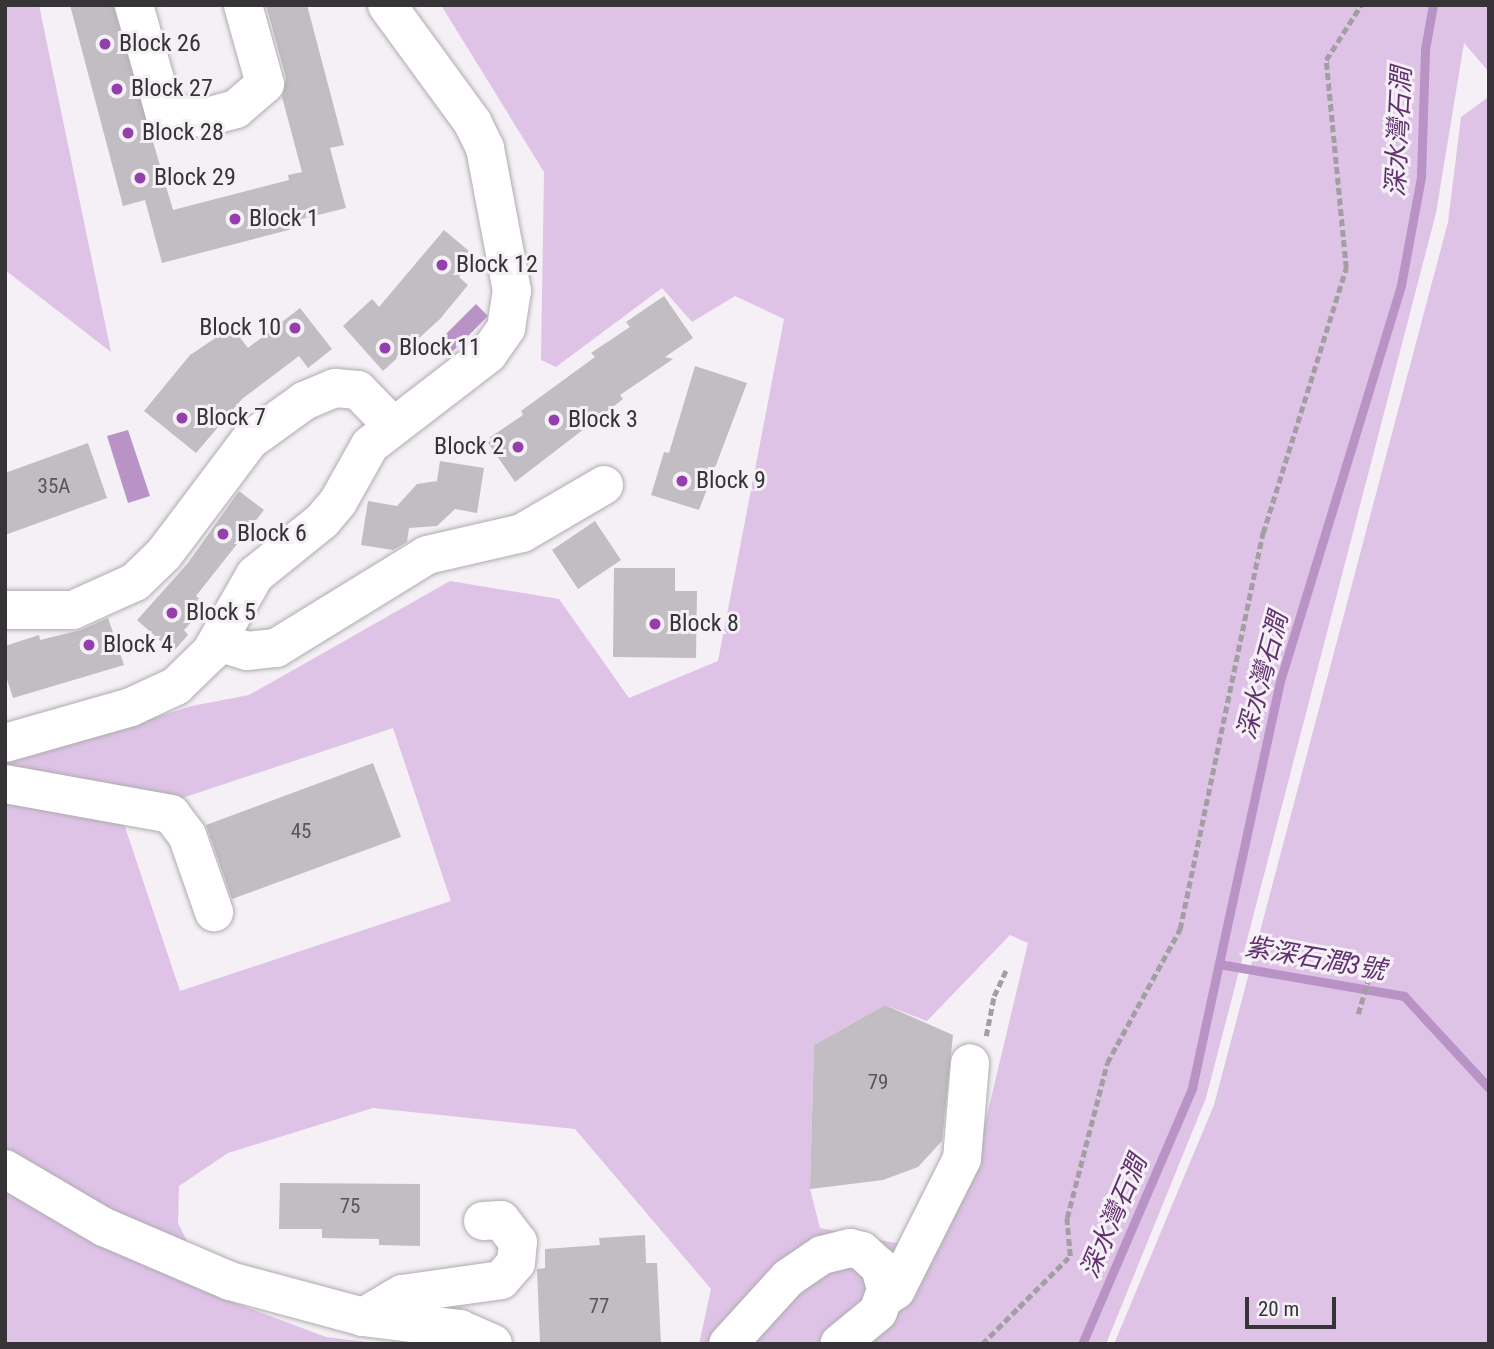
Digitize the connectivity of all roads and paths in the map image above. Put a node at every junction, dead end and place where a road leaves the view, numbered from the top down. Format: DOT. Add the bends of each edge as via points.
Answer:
graph roads {
  1 [pos="134,5"];
  2 [pos="243,5"];
  3 [pos="387,5"];
  4 [pos="1361,5"];
  5 [pos="392,425"];
  6 [pos="604,485"];
  7 [pos="5,610"];
  8 [pos="218,642"];
  9 [pos="5,743"];
  10 [pos="5,784"];
  11 [pos="215,912"];
  12 [pos="1373,964"];
  13 [pos="1007,968"];
  14 [pos="1358,1014"];
  15 [pos="978,1051"];
  16 [pos="5,1169"];
  17 [pos="483,1221"];
  18 [pos="884,1298"];
  19 [pos="363,1317"];
  20 [pos="493,1344"];
  21 [pos="728,1344"];
  22 [pos="839,1344"];
  23 [pos="982,1344"];
  1 -- 2 [label="street" via="163,112 203,118 236,109 265,84"];
  3 -- 5 [label="street" via="485,148 512,291 506,328 488,354"];
  4 -- 23 [label="path" via="1326,60 1346,268 1263,533 1180,929 1107,1063 1067,1218 1070,1256"];
  5 -- 7 [label="street" via="358,390 335,388 304,401 250,440 164,554 135,582 73,610"];
  5 -- 8 [label="street" via="370,445 322,521 255,575"];
  6 -- 8 [label="street" via="522,533 427,555 276,648 247,651"];
  8 -- 9 [label="street" via="195,670 154,698"];
  10 -- 11 [label="street" via="171,814 187,835"];
  12 -- 14 [label="path"];
  13 -- 15 [label="path"];
  15 -- 18 [label="street" via="962,1159 896,1290"];
  16 -- 19 [label="street" via="104,1227 166,1256 283,1297"];
  17 -- 19 [label="street" via="500,1220 518,1242 516,1263 501,1280 402,1294"];
  18 -- 21 [label="street" via="885,1278 872,1258 850,1248 837,1249 788,1278"];
  18 -- 22 [label="street" via="878,1312"];
  19 -- 20 [label="street" via="460,1329"];
}
